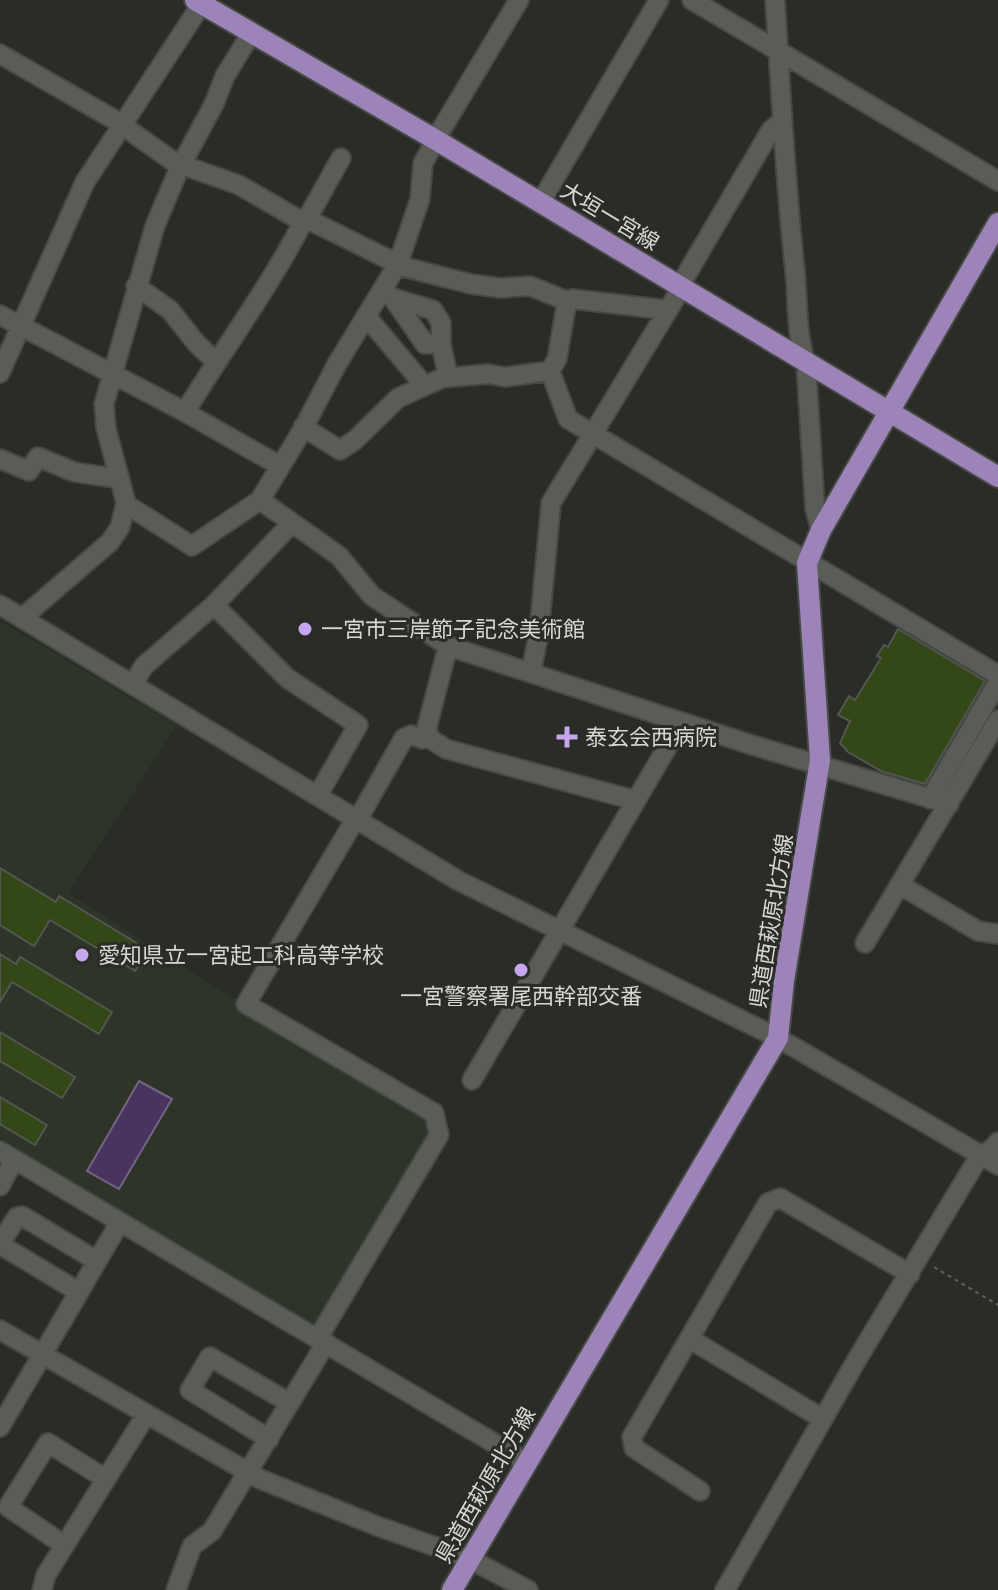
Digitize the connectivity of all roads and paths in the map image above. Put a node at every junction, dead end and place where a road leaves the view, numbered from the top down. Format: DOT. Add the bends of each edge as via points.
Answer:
graph roads {
  1 [pos="221,0"];
  2 [pos="519,0"];
  3 [pos="659,0"];
  4 [pos="692,0"];
  5 [pos="775,0"];
  6 [pos="198,1"];
  7 [pos="252,32"];
  8 [pos="779,52"];
  9 [pos="0,54"];
  10 [pos="781,122"];
  11 [pos="122,125"];
  12 [pos="439,135"];
  13 [pos="341,158"];
  14 [pos="182,163"];
  15 [pos="998,181"];
  16 [pos="546,193"];
  17 [pos="305,220"];
  18 [pos="998,223"];
  19 [pos="398,264"];
  20 [pos="684,282"];
  21 [pos="136,286"];
  22 [pos="387,294"];
  23 [pos="567,301"];
  24 [pos="668,310"];
  25 [pos="0,315"];
  26 [pos="366,316"];
  27 [pos="20,326"];
  28 [pos="441,344"];
  29 [pos="802,354"];
  30 [pos="215,361"];
  31 [pos="550,371"];
  32 [pos="0,373"];
  33 [pos="112,375"];
  34 [pos="448,376"];
  35 [pos="424,385"];
  36 [pos="893,408"];
  37 [pos="185,412"];
  38 [pos="303,427"];
  39 [pos="594,434"];
  40 [pos="0,459"];
  41 [pos="998,462"];
  42 [pos="280,466"];
  43 [pos="998,477"];
  44 [pos="120,479"];
  45 [pos="260,500"];
  46 [pos="126,506"];
  47 [pos="292,523"];
  48 [pos="821,530"];
  49 [pos="807,563"];
  50 [pos="0,605"];
  51 [pos="214,605"];
  52 [pos="22,618"];
  53 [pos="448,646"];
  54 [pos="531,672"];
  55 [pos="998,675"];
  56 [pos="998,682"];
  57 [pos="133,684"];
  58 [pos="998,720"];
  59 [pos="682,722"];
  60 [pos="429,738"];
  61 [pos="990,750"];
  62 [pos="820,766"];
  63 [pos="318,795"];
  64 [pos="930,799"];
  65 [pos="634,800"];
  66 [pos="949,804"];
  67 [pos="357,819"];
  68 [pos="900,885"];
  69 [pos="559,931"];
  70 [pos="998,934"];
  71 [pos="865,943"];
  72 [pos="778,1038"];
  73 [pos="472,1080"];
  74 [pos="998,1142"];
  75 [pos="981,1155"];
  76 [pos="7,1156"];
  77 [pos="998,1165"];
  78 [pos="0,1186"];
  79 [pos="120,1222"];
  80 [pos="97,1261"];
  81 [pos="914,1266"];
  82 [pos="79,1292"];
  83 [pos="998,1305"];
  84 [pos="0,1330"];
  85 [pos="690,1339"];
  86 [pos="322,1341"];
  87 [pos="43,1355"];
  88 [pos="290,1403"];
  89 [pos="146,1415"];
  90 [pos="823,1419"];
  91 [pos="0,1427"];
  92 [pos="269,1439"];
  93 [pos="526,1462"];
  94 [pos="249,1473"];
  95 [pos="106,1479"];
  96 [pos="700,1491"];
  97 [pos="64,1545"];
  98 [pos="470,1559"];
  99 [pos="42,1590"];
  100 [pos="176,1590"];
  101 [pos="452,1590"];
  102 [pos="528,1590"];
  103 [pos="725,1590"];
  1 -- 12 [label="main road, 大垣一宮線"];
  2 -- 12 [label="street"];
  3 -- 16 [label="street"];
  4 -- 8 [label="street"];
  5 -- 8 [label="street"];
  6 -- 7 [label="main road, 大垣一宮線"];
  6 -- 11 [label="street"];
  7 -- 12 [label="main road, 大垣一宮線"];
  7 -- 14 [label="street"];
  8 -- 10 [label="street"];
  8 -- 15 [label="street"];
  9 -- 11 [label="street"];
  10 -- 20 [label="street" via="771,130"];
  10 -- 29 [label="street"];
  11 -- 14 [label="street"];
  11 -- 27 [label="street" via="85,182"];
  12 -- 16 [label="main road, 大垣一宮線"];
  12 -- 19 [label="street" via="423,163 420,199"];
  12 -- 20 [label="main road, 大垣一宮線"];
  13 -- 17 [label="street"];
  14 -- 17 [label="street" via="239,185"];
  14 -- 21 [label="street"];
  16 -- 20 [label="main road, 大垣一宮線"];
  17 -- 19 [label="street"];
  17 -- 30 [label="street"];
  18 -- 36 [label="main road, 県道西萩原北方線"];
  19 -- 22 [label="street"];
  19 -- 23 [label="street" via="471,284 530,286"];
  20 -- 24 [label="street"];
  20 -- 29 [label="main road, 大垣一宮線"];
  21 -- 30 [label="street" via="170,310"];
  21 -- 33 [label="street"];
  22 -- 26 [label="street"];
  22 -- 28 [label="street" via="425,344"];
  22 -- 28 [label="street" via="433,310 441,323"];
  23 -- 24 [label="street"];
  23 -- 31 [label="street"];
  24 -- 39 [label="street"];
  25 -- 27 [label="street"];
  26 -- 35 [label="street"];
  26 -- 38 [label="street"];
  27 -- 32 [label="street"];
  27 -- 33 [label="street"];
  28 -- 34 [label="street"];
  29 -- 36 [label="main road, 大垣一宮線"];
  29 -- 48 [label="street"];
  30 -- 37 [label="street"];
  31 -- 34 [label="street"];
  31 -- 39 [label="street" via="568,419"];
  33 -- 37 [label="street"];
  33 -- 44 [label="street" via="104,415"];
  34 -- 35 [label="street"];
  35 -- 38 [label="street" via="398,398 340,450"];
  36 -- 41 [label="main road, 大垣一宮線"];
  36 -- 43 [label="main road, 大垣一宮線"];
  36 -- 48 [label="main road, 県道西萩原北方線"];
  37 -- 42 [label="street"];
  38 -- 42 [label="street"];
  39 -- 49 [label="street"];
  39 -- 54 [label="street" via="551,503"];
  40 -- 44 [label="street" via="29,471 38,457 74,472"];
  42 -- 45 [label="street"];
  44 -- 46 [label="street"];
  45 -- 46 [label="street" via="192,546"];
  45 -- 47 [label="street"];
  46 -- 52 [label="street" via="110,542"];
  47 -- 51 [label="street"];
  47 -- 53 [label="street" via="339,556 372,596"];
  48 -- 49 [label="main road, 県道西萩原北方線"];
  49 -- 55 [label="street"];
  49 -- 62 [label="main road, 県道西萩原北方線"];
  50 -- 52 [label="street"];
  51 -- 57 [label="street" via="144,666"];
  51 -- 63 [label="street" via="287,678 358,725"];
  52 -- 57 [label="street"];
  53 -- 54 [label="street"];
  53 -- 60 [label="street" via="427,727"];
  54 -- 59 [label="street"];
  56 -- 64 [label="street"];
  57 -- 63 [label="street"];
  58 -- 61 [label="street"];
  59 -- 62 [label="street"];
  59 -- 65 [label="street"];
  60 -- 65 [label="street" via="446,749"];
  60 -- 67 [label="street" via="404,738"];
  61 -- 66 [label="street"];
  62 -- 64 [label="street"];
  62 -- 72 [label="main road, 県道西萩原北方線"];
  63 -- 67 [label="street"];
  64 -- 66 [label="street"];
  65 -- 69 [label="street"];
  66 -- 68 [label="street"];
  67 -- 69 [label="street" via="459,881"];
  67 -- 86 [label="street" via="246,1004 434,1113 439,1135"];
  68 -- 70 [label="street" via="978,931"];
  68 -- 71 [label="street"];
  69 -- 72 [label="street"];
  69 -- 73 [label="street"];
  72 -- 75 [label="street"];
  72 -- 93 [label="main road, 県道西萩原北方線"];
  74 -- 75 [label="street"];
  75 -- 77 [label="street"];
  75 -- 81 [label="street"];
  76 -- 78 [label="street"];
  76 -- 79 [label="street"];
  79 -- 80 [label="street"];
  79 -- 86 [label="street"];
  80 -- 82 [label="street"];
  80 -- 82 [label="street" via="22,1216 3,1239 4,1247"];
  81 -- 83 [label="path"];
  81 -- 85 [label="street" via="780,1198 768,1203"];
  81 -- 90 [label="street"];
  82 -- 87 [label="street"];
  84 -- 87 [label="street"];
  85 -- 90 [label="street"];
  85 -- 96 [label="street" via="632,1437 634,1448"];
  86 -- 88 [label="street"];
  86 -- 93 [label="street"];
  87 -- 89 [label="street"];
  87 -- 91 [label="street"];
  88 -- 92 [label="street"];
  88 -- 92 [label="street" via="210,1357 190,1390"];
  89 -- 94 [label="street"];
  89 -- 95 [label="street"];
  90 -- 103 [label="street"];
  92 -- 94 [label="street"];
  93 -- 98 [label="main road, 県道西萩原北方線"];
  94 -- 98 [label="street"];
  94 -- 100 [label="street" via="212,1531 192,1546"];
  95 -- 97 [label="street"];
  95 -- 97 [label="street" via="48,1443 8,1507"];
  97 -- 99 [label="street"];
  98 -- 101 [label="main road, 県道西萩原北方線"];
  98 -- 102 [label="street"];
}
